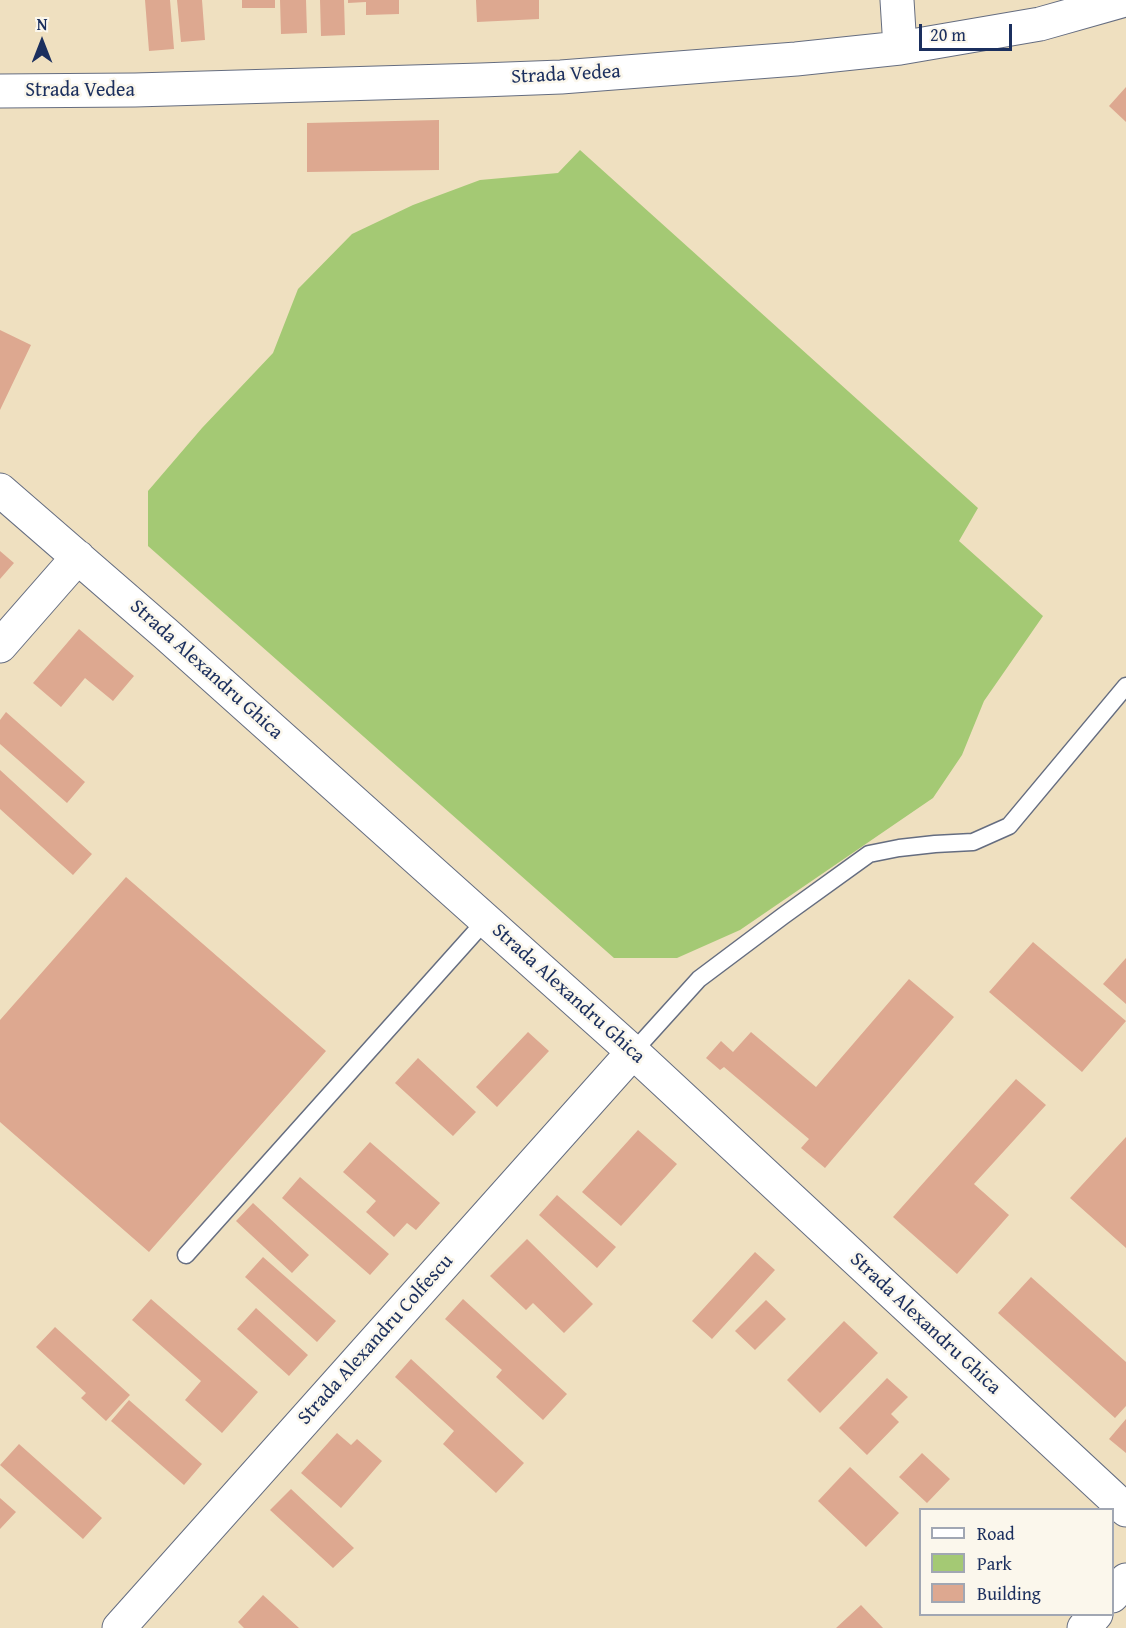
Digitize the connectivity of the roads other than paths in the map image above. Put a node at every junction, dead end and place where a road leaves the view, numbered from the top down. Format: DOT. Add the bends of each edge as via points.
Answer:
graph roads {
  1 [pos="897,0"];
  2 [pos="1125,0"];
  3 [pos="900,48"];
  4 [pos="0,91"];
  5 [pos="0,489"];
  6 [pos="78,557"];
  7 [pos="0,646"];
  8 [pos="1126,686"];
  9 [pos="486,920"];
  10 [pos="633,1052"];
  11 [pos="186,1255"];
  12 [pos="1126,1510"];
  13 [pos="1126,1580"];
  14 [pos="1114,1595"];
  15 [pos="1094,1616"];
  16 [pos="119,1628"];
  17 [pos="1084,1628"];
  1 -- 3 [label="street"];
  2 -- 3 [label="street, Strada Vedea" via="1040,24"];
  3 -- 4 [label="street, Strada Vedea" via="549,77"];
  5 -- 6 [label="street, Strada Alexandru Ghica"];
  6 -- 7 [label="street"];
  6 -- 9 [label="street, Strada Alexandru Ghica"];
  8 -- 10 [label="lane" via="1009,826 973,842 869,854 699,980"];
  9 -- 10 [label="street, Strada Alexandru Ghica"];
  9 -- 11 [label="lane"];
  10 -- 12 [label="street, Strada Alexandru Ghica"];
  10 -- 16 [label="street, Strada Alexandru Colfescu"];
  13 -- 14 [label="street"];
  15 -- 17 [label="street"];
}
